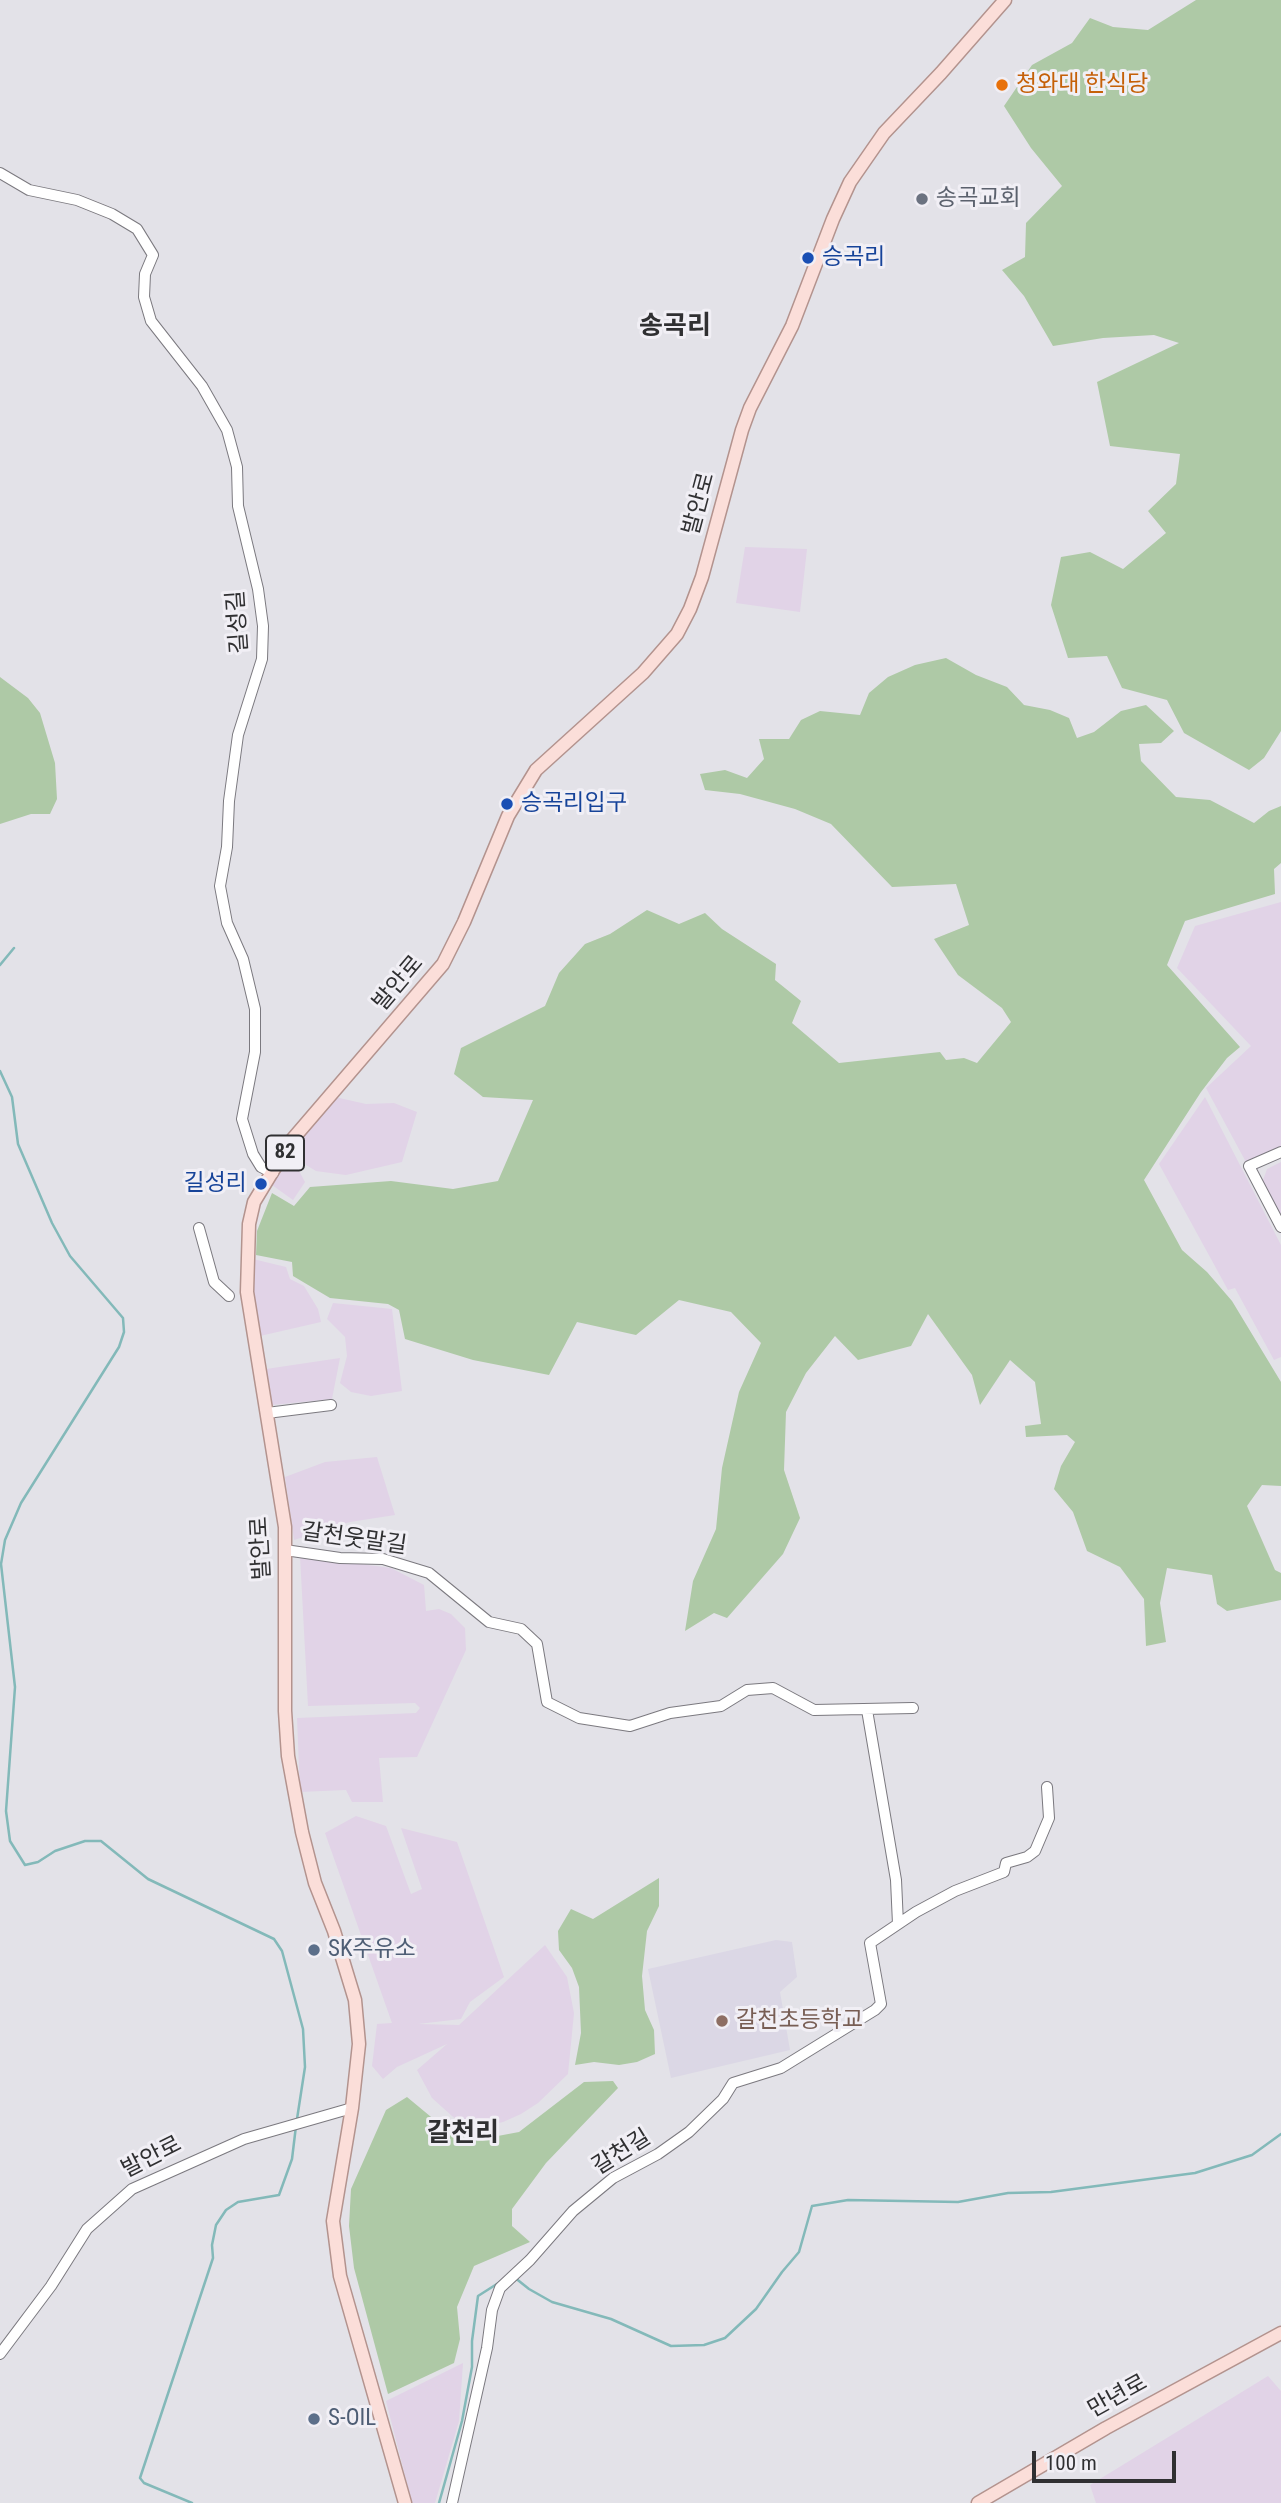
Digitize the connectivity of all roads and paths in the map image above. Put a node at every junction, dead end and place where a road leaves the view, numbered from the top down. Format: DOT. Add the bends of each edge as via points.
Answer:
graph roads {
  1 [pos="1005,0"];
  2 [pos="0,173"];
  3 [pos="1281,1152"];
  4 [pos="273,1173"];
  5 [pos="1281,1227"];
  6 [pos="199,1228"];
  7 [pos="229,1296"];
  8 [pos="331,1405"];
  9 [pos="267,1413"];
  10 [pos="285,1550"];
  11 [pos="913,1708"];
  12 [pos="867,1710"];
  13 [pos="1047,1787"];
  14 [pos="898,1923"];
  15 [pos="352,2108"];
  16 [pos="1281,2333"];
  17 [pos="0,2354"];
  18 [pos="405,2503"];
  19 [pos="453,2503"];
  20 [pos="978,2503"];
  1 -- 4 [label="main road, 발안로 / 82" via="884,133 850,182 792,326 741,430 702,577 677,634 643,673 536,769 508,816 443,964 314,1112"];
  2 -- 4 [label="street, 길성길" via="29,190 77,200 137,229 153,255 145,274 144,297 151,321 202,386 227,430 263,626 262,659 237,735 228,847 220,886 226,923 243,959 255,1009 255,1052 242,1119 253,1154 261,1167"];
  3 -- 5 [label="street" via="1250,1166"];
  4 -- 9 [label="main road, 발안로 / 82" via="254,1202 247,1292"];
  6 -- 7 [label="street" via="214,1282"];
  8 -- 9 [label="street"];
  9 -- 10 [label="main road, 발안로 / 82"];
  10 -- 12 [label="street, 갈천웃말길" via="383,1559 429,1573 489,1622 521,1629 537,1644 547,1702 579,1718 630,1726 670,1713 721,1706 747,1690 773,1688 814,1710"];
  10 -- 15 [label="main road, 발안로 / 82" via="288,1756 315,1883 355,2000 359,2044"];
  11 -- 12 [label="street, 갈천웃말길"];
  12 -- 14 [label="street" via="896,1880"];
  13 -- 14 [label="street, 갈천길" via="1049,1818 1035,1852 1006,1863 1004,1872 955,1891"];
  14 -- 19 [label="street, 갈천길" via="870,1943 881,2004 875,2010 781,2068 733,2083 689,2132 613,2178 573,2211 500,2288"];
  15 -- 17 [label="street, 발안로" via="233,2143 132,2189 87,2229"];
  15 -- 18 [label="main road, 발안로 / 82" via="333,2221 340,2276"];
  16 -- 20 [label="main road, 만년로"];
}
